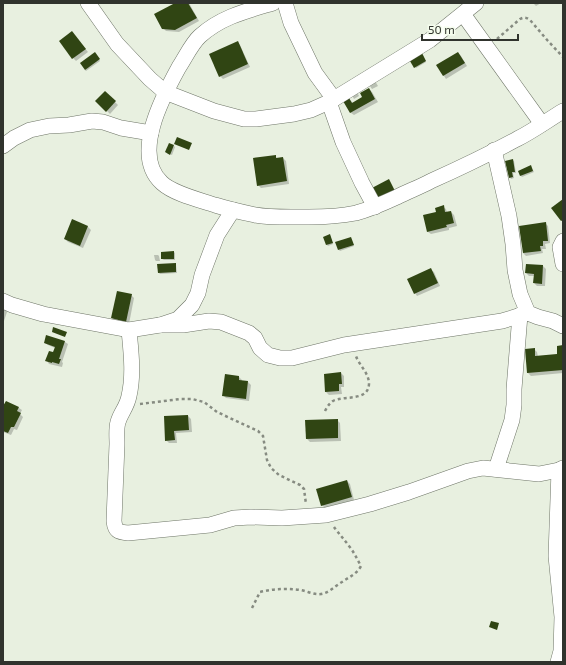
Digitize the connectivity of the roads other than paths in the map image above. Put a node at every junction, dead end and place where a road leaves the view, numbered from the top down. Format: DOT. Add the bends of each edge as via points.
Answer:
graph roads {
  1 [pos="88,3"];
  2 [pos="273,3"];
  3 [pos="285,3"];
  4 [pos="476,3"];
  5 [pos="463,14"];
  6 [pos="165,92"];
  7 [pos="331,100"];
  8 [pos="563,110"];
  9 [pos="552,123"];
  10 [pos="151,133"];
  11 [pos="3,146"];
  12 [pos="494,150"];
  13 [pos="375,207"];
  14 [pos="233,210"];
  15 [pos="563,241"];
  16 [pos="563,264"];
  17 [pos="3,301"];
  18 [pos="524,314"];
  19 [pos="560,320"];
  20 [pos="160,325"];
  21 [pos="129,330"];
  22 [pos="496,469"];
  23 [pos="561,469"];
  24 [pos="558,662"];
  1 -- 6 [label="street" via="117,44"];
  2 -- 6 [label="street" via="228,17 198,37"];
  3 -- 7 [label="street" via="291,23"];
  4 -- 5 [label="street"];
  5 -- 7 [label="street" via="430,40"];
  5 -- 9 [label="street" via="487,48"];
  6 -- 7 [label="street" via="214,111 244,119 294,114 311,110"];
  6 -- 10 [label="street"];
  7 -- 13 [label="street" via="343,142"];
  8 -- 9 [label="street"];
  9 -- 12 [label="street"];
  10 -- 11 [label="street" via="92,121 30,130"];
  10 -- 14 [label="street" via="151,165 162,183 173,190"];
  12 -- 13 [label="street"];
  12 -- 18 [label="street"];
  13 -- 14 [label="street" via="356,213 316,217 256,215"];
  14 -- 20 [label="street" via="217,235 192,305 178,319"];
  15 -- 16 [label="street" via="560,247"];
  17 -- 21 [label="street" via="44,314"];
  18 -- 19 [label="street"];
  18 -- 20 [label="street" via="502,321 353,344 292,358 268,355 250,333 221,322"];
  18 -- 22 [label="street" via="512,420"];
  20 -- 21 [label="street"];
  21 -- 22 [label="street" via="132,361 130,395 118,422 117,432 114,521 119,531 128,533 172,529 251,516 282,518 326,515 401,495 468,471"];
  22 -- 23 [label="street" via="539,474"];
  23 -- 24 [label="street" via="556,556 562,617"];
}
